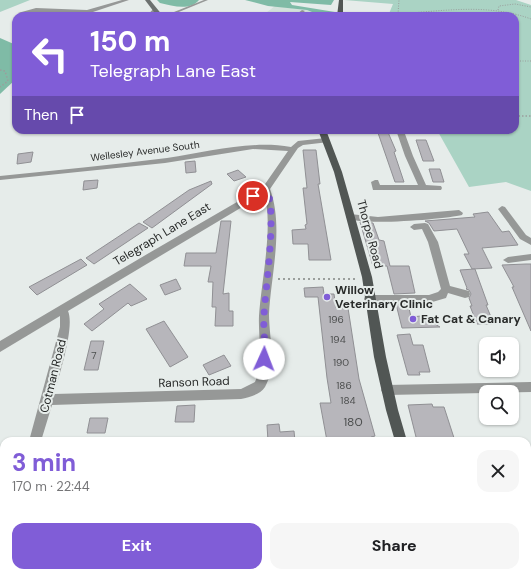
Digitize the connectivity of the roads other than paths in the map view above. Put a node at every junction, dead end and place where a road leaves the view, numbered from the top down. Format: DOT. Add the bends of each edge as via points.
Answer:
graph roads {
  1 [pos="128,0"];
  2 [pos="147,0"];
  3 [pos="207,0"];
  4 [pos="340,0"];
  5 [pos="119,1"];
  6 [pos="155,10"];
  7 [pos="29,12"];
  8 [pos="87,12"];
  9 [pos="87,12"];
  10 [pos="176,12"];
  11 [pos="340,12"];
  12 [pos="324,134"];
  13 [pos="402,134"];
  14 [pos="326,140"];
  15 [pos="292,149"];
  16 [pos="0,178"];
  17 [pos="424,187"];
  18 [pos="438,188"];
  19 [pos="266,189"];
  20 [pos="383,197"];
  21 [pos="502,209"];
  22 [pos="459,213"];
  23 [pos="350,217"];
  24 [pos="414,227"];
  25 [pos="531,242"];
  26 [pos="531,257"];
  27 [pos="508,260"];
  28 [pos="446,289"];
  29 [pos="465,294"];
  30 [pos="369,299"];
  31 [pos="63,310"];
  32 [pos="0,347"];
  33 [pos="531,387"];
  34 [pos="387,390"];
  35 [pos="47,400"];
  36 [pos="36,437"];
  37 [pos="400,437"];
  1 -- 5 [label="street"];
  2 -- 6 [label="street"];
  3 -- 10 [label="lane"];
  4 -- 11 [label="main road"];
  5 -- 8 [label="street"];
  7 -- 9 [label="street"];
  12 -- 14 [label="main road, Thorpe Road"];
  13 -- 17 [label="street"];
  14 -- 15 [label="street" via="301,143"];
  14 -- 23 [label="main road, Thorpe Road"];
  15 -- 16 [label="street, Wellesley Avenue South" via="259,146 188,157"];
  15 -- 19 [label="street, Telegraph Lane East"];
  17 -- 18 [label="street"];
  17 -- 20 [label="street" via="375,185"];
  19 -- 31 [label="street, Telegraph Lane East"];
  19 -- 35 [label="street, Ranson Road" via="269,194 271,226 264,318 265,348 262,381 255,390 241,394"];
  21 -- 25 [label="street" via="523,237"];
  22 -- 23 [label="street" via="378,220"];
  23 -- 30 [label="main road, Thorpe Road" via="367,277"];
  24 -- 28 [label="street" via="425,226 433,242"];
  26 -- 27 [label="street"];
  28 -- 29 [label="street"];
  28 -- 30 [label="street" via="442,295 429,299"];
  30 -- 34 [label="main road, Thorpe Road"];
  31 -- 32 [label="street, Telegraph Lane East"];
  31 -- 35 [label="street, Cotman Road" via="65,327"];
  33 -- 34 [label="street"];
  34 -- 37 [label="main road, Thorpe Road"];
  35 -- 36 [label="street, Cotman Road"];
}
